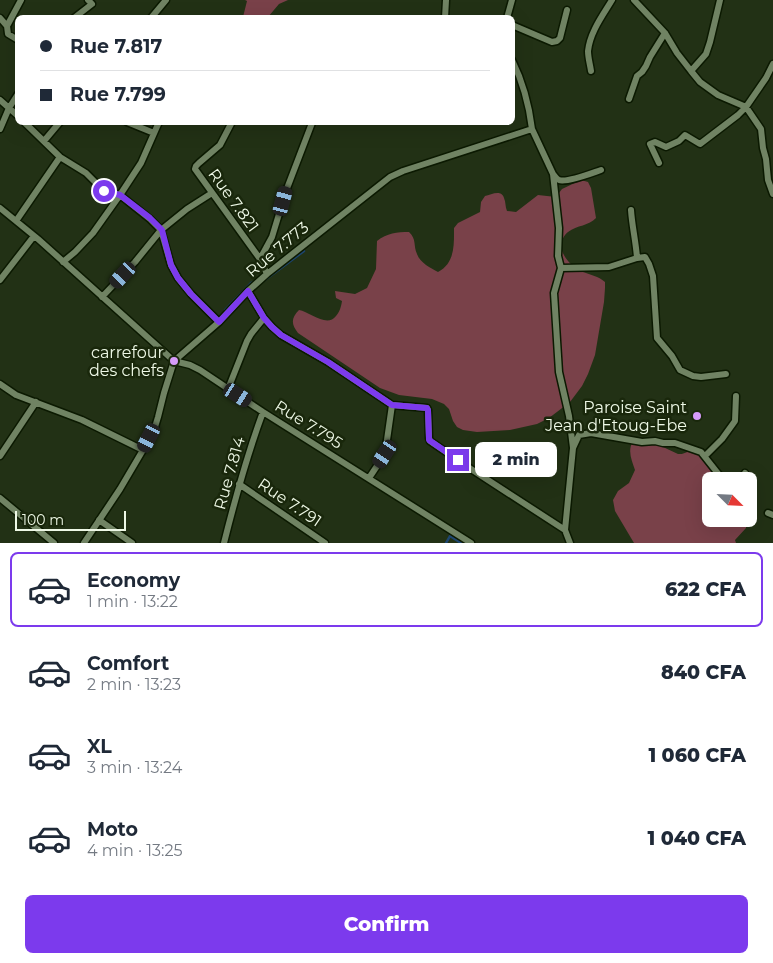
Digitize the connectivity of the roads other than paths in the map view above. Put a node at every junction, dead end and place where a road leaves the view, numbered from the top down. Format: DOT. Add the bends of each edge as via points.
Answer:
graph roads {
  1 [pos="21,0"];
  2 [pos="88,0"];
  3 [pos="166,0"];
  4 [pos="446,0"];
  5 [pos="512,0"];
  6 [pos="612,0"];
  7 [pos="634,0"];
  8 [pos="720,0"];
  9 [pos="567,10"];
  10 [pos="78,15"];
  11 [pos="154,15"];
  12 [pos="445,15"];
  13 [pos="508,15"];
  14 [pos="0,18"];
  15 [pos="7,26"];
  16 [pos="515,26"];
  17 [pos="665,33"];
  18 [pos="15,38"];
  19 [pos="773,64"];
  20 [pos="515,66"];
  21 [pos="591,71"];
  22 [pos="691,72"];
  23 [pos="15,99"];
  24 [pos="629,99"];
  25 [pos="0,100"];
  26 [pos="9,108"];
  27 [pos="746,108"];
  28 [pos="15,113"];
  29 [pos="27,125"];
  30 [pos="57,125"];
  31 [pos="134,125"];
  32 [pos="158,125"];
  33 [pos="230,125"];
  34 [pos="311,125"];
  35 [pos="0,129"];
  36 [pos="532,129"];
  37 [pos="154,133"];
  38 [pos="44,141"];
  39 [pos="60,158"];
  40 [pos="659,163"];
  41 [pos="601,170"];
  42 [pos="553,174"];
  43 [pos="212,193"];
  44 [pos="773,194"];
  45 [pos="120,195"];
  46 [pos="0,208"];
  47 [pos="631,210"];
  48 [pos="16,221"];
  49 [pos="162,230"];
  50 [pos="34,236"];
  51 [pos="637,258"];
  52 [pos="260,259"];
  53 [pos="63,262"];
  54 [pos="561,268"];
  55 [pos="267,274"];
  56 [pos="0,280"];
  57 [pos="248,291"];
  58 [pos="102,297"];
  59 [pos="264,318"];
  60 [pos="219,322"];
  61 [pos="174,362"];
  62 [pos="726,374"];
  63 [pos="0,384"];
  64 [pos="228,389"];
  65 [pos="736,396"];
  66 [pos="36,402"];
  67 [pos="392,405"];
  68 [pos="263,412"];
  69 [pos="573,448"];
  70 [pos="143,450"];
  71 [pos="0,456"];
  72 [pos="705,456"];
  73 [pos="717,472"];
  74 [pos="369,478"];
  75 [pos="239,484"];
  76 [pos="0,498"];
  77 [pos="99,520"];
  78 [pos="564,530"];
  79 [pos="54,543"];
  80 [pos="84,543"];
  81 [pos="132,543"];
  82 [pos="224,543"];
  83 [pos="325,543"];
  84 [pos="471,543"];
  85 [pos="570,543"];
  1 -- 15 [label="street"];
  2 -- 10 [label="street" via="92,4"];
  3 -- 11 [label="street"];
  4 -- 12 [label="street"];
  5 -- 13 [label="street"];
  6 -- 21 [label="street" via="590,40"];
  7 -- 17 [label="street"];
  8 -- 22 [label="street" via="706,54"];
  9 -- 16 [label="street" via="557,41 552,42"];
  14 -- 15 [label="street"];
  15 -- 18 [label="street" via="8,34"];
  17 -- 22 [label="street"];
  17 -- 24 [label="street" via="637,76"];
  19 -- 27 [label="street"];
  20 -- 36 [label="street" via="526,93"];
  22 -- 27 [label="street" via="718,95"];
  23 -- 26 [label="street"];
  25 -- 26 [label="street"];
  26 -- 28 [label="street"];
  26 -- 35 [label="street"];
  27 -- 40 [label="street" via="700,144 685,135 666,146 655,142 650,144"];
  27 -- 44 [label="street" via="761,129"];
  29 -- 38 [label="street"];
  30 -- 38 [label="street"];
  31 -- 37 [label="street"];
  32 -- 37 [label="street"];
  33 -- 43 [label="street, Rue 7.821" via="220,145 195,169"];
  34 -- 52 [label="street" via="274,233"];
  36 -- 42 [label="street"];
  36 -- 55 [label="street, Rue 7.773" via="390,176"];
  37 -- 45 [label="street" via="141,163"];
  38 -- 39 [label="street"];
  39 -- 45 [label="street" via="86,173 104,191"];
  39 -- 48 [label="street"];
  41 -- 42 [label="street" via="561,181"];
  42 -- 54 [label="street"];
  43 -- 49 [label="street"];
  43 -- 52 [label="street, Rue 7.821"];
  45 -- 49 [label="street"];
  45 -- 53 [label="street" via="93,233"];
  46 -- 48 [label="street, Rue 7.795"];
  47 -- 51 [label="street"];
  48 -- 50 [label="street, Rue 7.795"];
  49 -- 58 [label="street"];
  49 -- 60 [label="street" via="171,265 178,278"];
  50 -- 53 [label="street, Rue 7.795"];
  50 -- 56 [label="street"];
  51 -- 54 [label="street" via="609,267"];
  51 -- 62 [label="street" via="645,258 653,276 656,338 680,370 701,377"];
  52 -- 55 [label="street, Rue 7.821"];
  53 -- 58 [label="street, Rue 7.795"];
  54 -- 69 [label="street" via="554,293 559,372"];
  55 -- 57 [label="street, Rue 7.773"];
  57 -- 59 [label="street"];
  57 -- 60 [label="street, Rue 7.773"];
  58 -- 61 [label="street, Rue 7.795"];
  59 -- 64 [label="street" via="247,341"];
  59 -- 67 [label="street" via="281,335"];
  60 -- 61 [label="street, Rue 7.773"];
  61 -- 64 [label="street, Rue 7.795" via="190,365"];
  61 -- 70 [label="street" via="158,417"];
  63 -- 66 [label="street" via="16,395"];
  64 -- 68 [label="street, Rue 7.795"];
  65 -- 72 [label="street" via="735,421"];
  66 -- 70 [label="street"];
  66 -- 71 [label="street"];
  67 -- 74 [label="street" via="385,454"];
  67 -- 78 [label="street" via="427,408 430,441"];
  68 -- 74 [label="street, Rue 7.795"];
  68 -- 75 [label="street, Rue 7.814"];
  69 -- 72 [label="street" via="579,435 591,433 642,442 675,443"];
  69 -- 78 [label="street"];
  70 -- 77 [label="street"];
  72 -- 73 [label="street"];
  74 -- 84 [label="street, Rue 7.795"];
  75 -- 82 [label="street, Rue 7.814"];
  75 -- 83 [label="street, Rue 7.791"];
  76 -- 79 [label="street"];
  77 -- 80 [label="street"];
  77 -- 81 [label="street"];
  78 -- 85 [label="street"];
}
